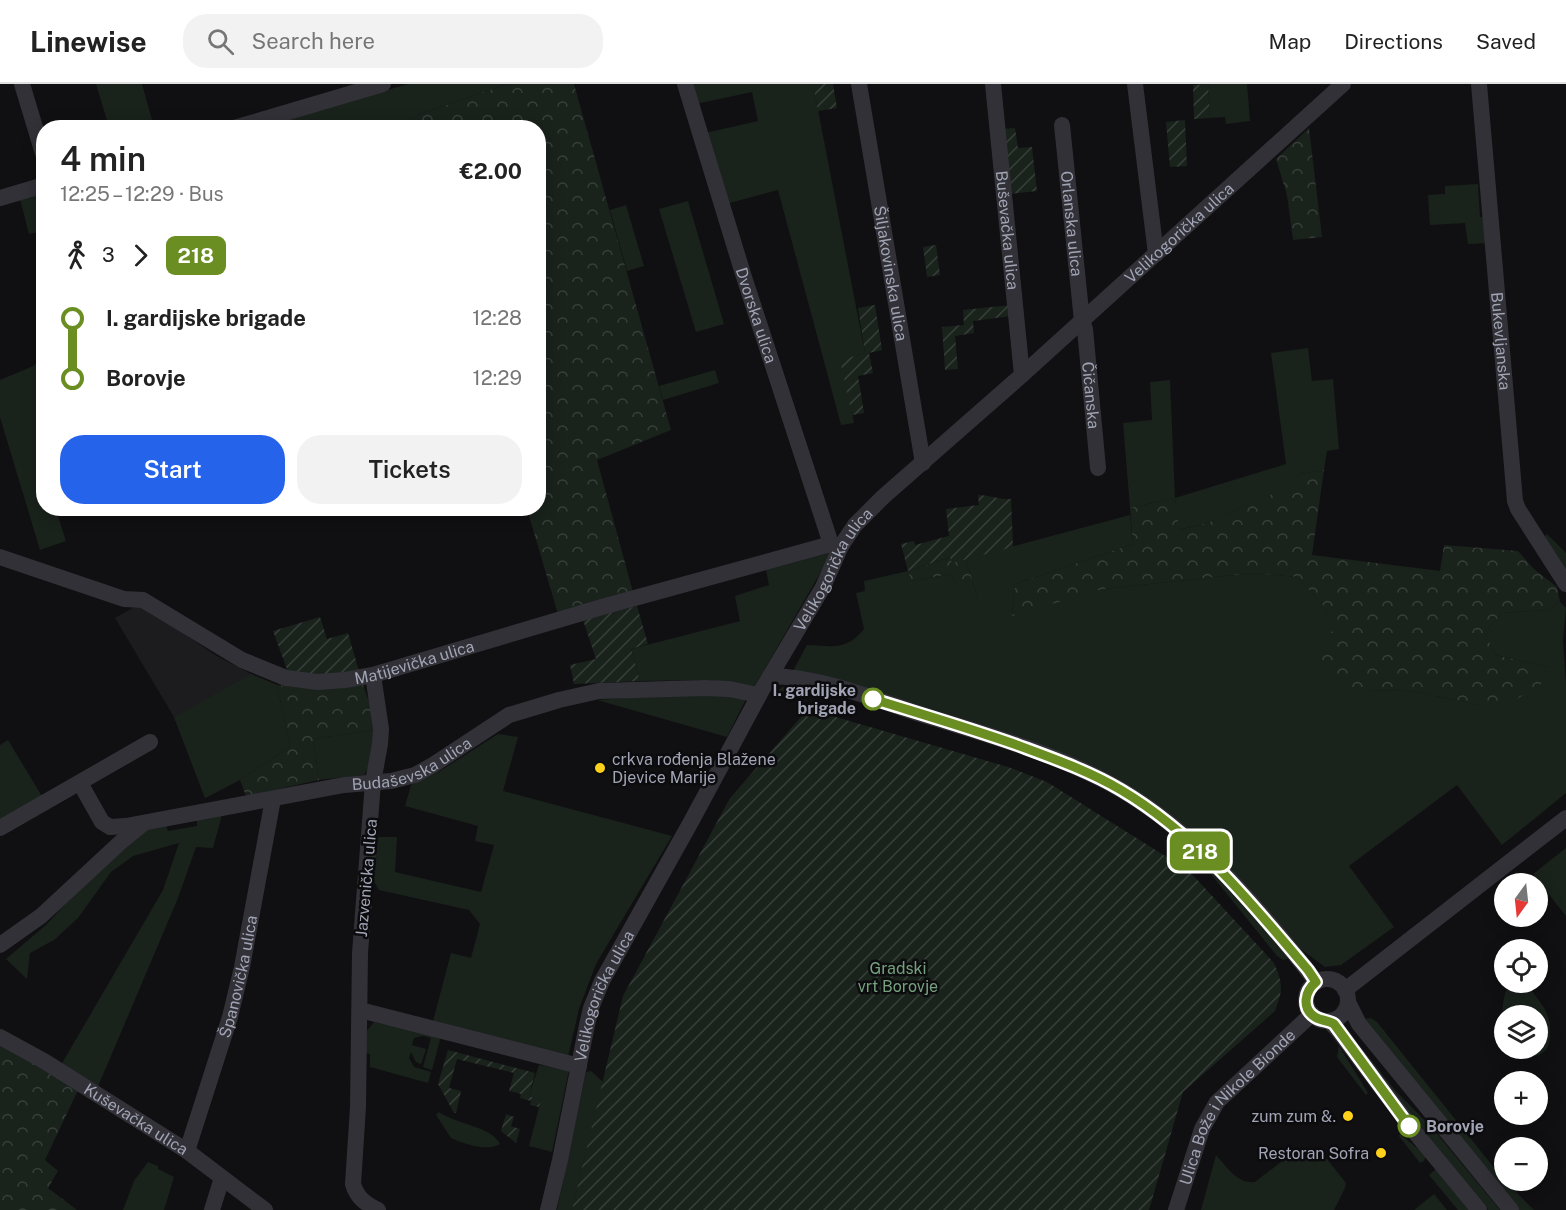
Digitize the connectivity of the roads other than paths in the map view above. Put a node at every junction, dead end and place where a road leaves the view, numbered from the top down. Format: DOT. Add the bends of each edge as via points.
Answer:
graph roads {
  1 [pos="22,84"];
  2 [pos="383,84"];
  3 [pos="686,84"];
  4 [pos="859,84"];
  5 [pos="993,84"];
  6 [pos="1135,84"];
  7 [pos="1343,84"];
  8 [pos="1479,84"];
  9 [pos="261,120"];
  10 [pos="1062,125"];
  11 [pos="36,130"];
  12 [pos="36,187"];
  13 [pos="0,198"];
  14 [pos="1156,254"];
  15 [pos="1082,321"];
  16 [pos="1022,375"];
  17 [pos="923,463"];
  18 [pos="1098,468"];
  19 [pos="836,545"];
  20 [pos="0,557"];
  21 [pos="1566,584"];
  22 [pos="373,675"];
  23 [pos="770,676"];
  24 [pos="759,695"];
  25 [pos="150,742"];
  26 [pos="373,782"];
  27 [pos="80,783"];
  28 [pos="273,799"];
  29 [pos="1566,818"];
  30 [pos="145,823"];
  31 [pos="0,828"];
  32 [pos="0,945"];
  33 [pos="1316,982"];
  34 [pos="1346,996"];
  35 [pos="360,1010"];
  36 [pos="1312,1014"];
  37 [pos="1329,1021"];
  38 [pos="0,1037"];
  39 [pos="579,1066"];
  40 [pos="187,1151"];
  41 [pos="222,1178"];
  42 [pos="212,1210"];
  43 [pos="265,1210"];
  44 [pos="378,1210"];
  45 [pos="548,1210"];
  46 [pos="1176,1210"];
  47 [pos="1479,1210"];
  48 [pos="1511,1210"];
  1 -- 11 [label="street"];
  2 -- 9 [label="street"];
  3 -- 19 [label="street, Dvorska ulica" via="744,276"];
  4 -- 17 [label="street, Šiljakovinska ulica"];
  5 -- 16 [label="street, Buševačka ulica"];
  6 -- 14 [label="street"];
  7 -- 14 [label="street, Velikogorička ulica"];
  8 -- 21 [label="street, Bukevljanska" via="1515,501"];
  10 -- 15 [label="street, Orlanska ulica"];
  12 -- 13 [label="street"];
  14 -- 15 [label="street, Velikogorička ulica"];
  15 -- 16 [label="street, Velikogorička ulica"];
  15 -- 18 [label="street, Čičanska"];
  16 -- 17 [label="street, Velikogorička ulica"];
  17 -- 19 [label="street, Velikogorička ulica"];
  19 -- 22 [label="street, Matijevička ulica" via="602,607"];
  19 -- 23 [label="street, Velikogorička ulica" via="823,587"];
  20 -- 22 [label="street, Matijevička ulica" via="124,598 143,600 232,655 286,678 318,682"];
  22 -- 26 [label="street, Jazvenička ulica" via="381,729"];
  23 -- 24 [label="street, Velikogorička ulica"];
  23 -- 33 [label="street" via="806,680 901,707 1040,753 1108,782 1169,824 1216,866"];
  24 -- 26 [label="street, Budaševska ulica" via="705,688 599,691 509,715 415,775"];
  24 -- 39 [label="street, Velikogorička ulica" via="607,969 591,1008"];
  25 -- 27 [label="street"];
  26 -- 28 [label="street, Budaševska ulica"];
  26 -- 35 [label="street, Jazvenička ulica" via="360,953"];
  27 -- 30 [label="street, Budaševska ulica" via="106,825"];
  27 -- 31 [label="street"];
  28 -- 30 [label="street, Budaševska ulica"];
  28 -- 40 [label="street, Španovička ulica" via="240,977"];
  29 -- 34 [label="street"];
  30 -- 32 [label="street" via="41,916"];
  33 -- 34 [label="street" via="1335,981"];
  33 -- 36 [label="street" via="1306,997"];
  34 -- 37 [label="street" via="1342,1015"];
  34 -- 48 [label="street" via="1359,1024"];
  35 -- 39 [label="street"];
  35 -- 44 [label="street, Jazvenička ulica" via="353,1184 360,1198"];
  36 -- 37 [label="street"];
  36 -- 46 [label="street, Ulica Bože i Nikole Bionde" via="1217,1102 1202,1129"];
  37 -- 47 [label="street"];
  38 -- 40 [label="street, Kuševačka ulica"];
  39 -- 45 [label="street, Velikogorička ulica"];
  40 -- 41 [label="street, Kuševačka ulica"];
  41 -- 42 [label="street"];
  41 -- 43 [label="street, Kuševačka ulica"];
}
